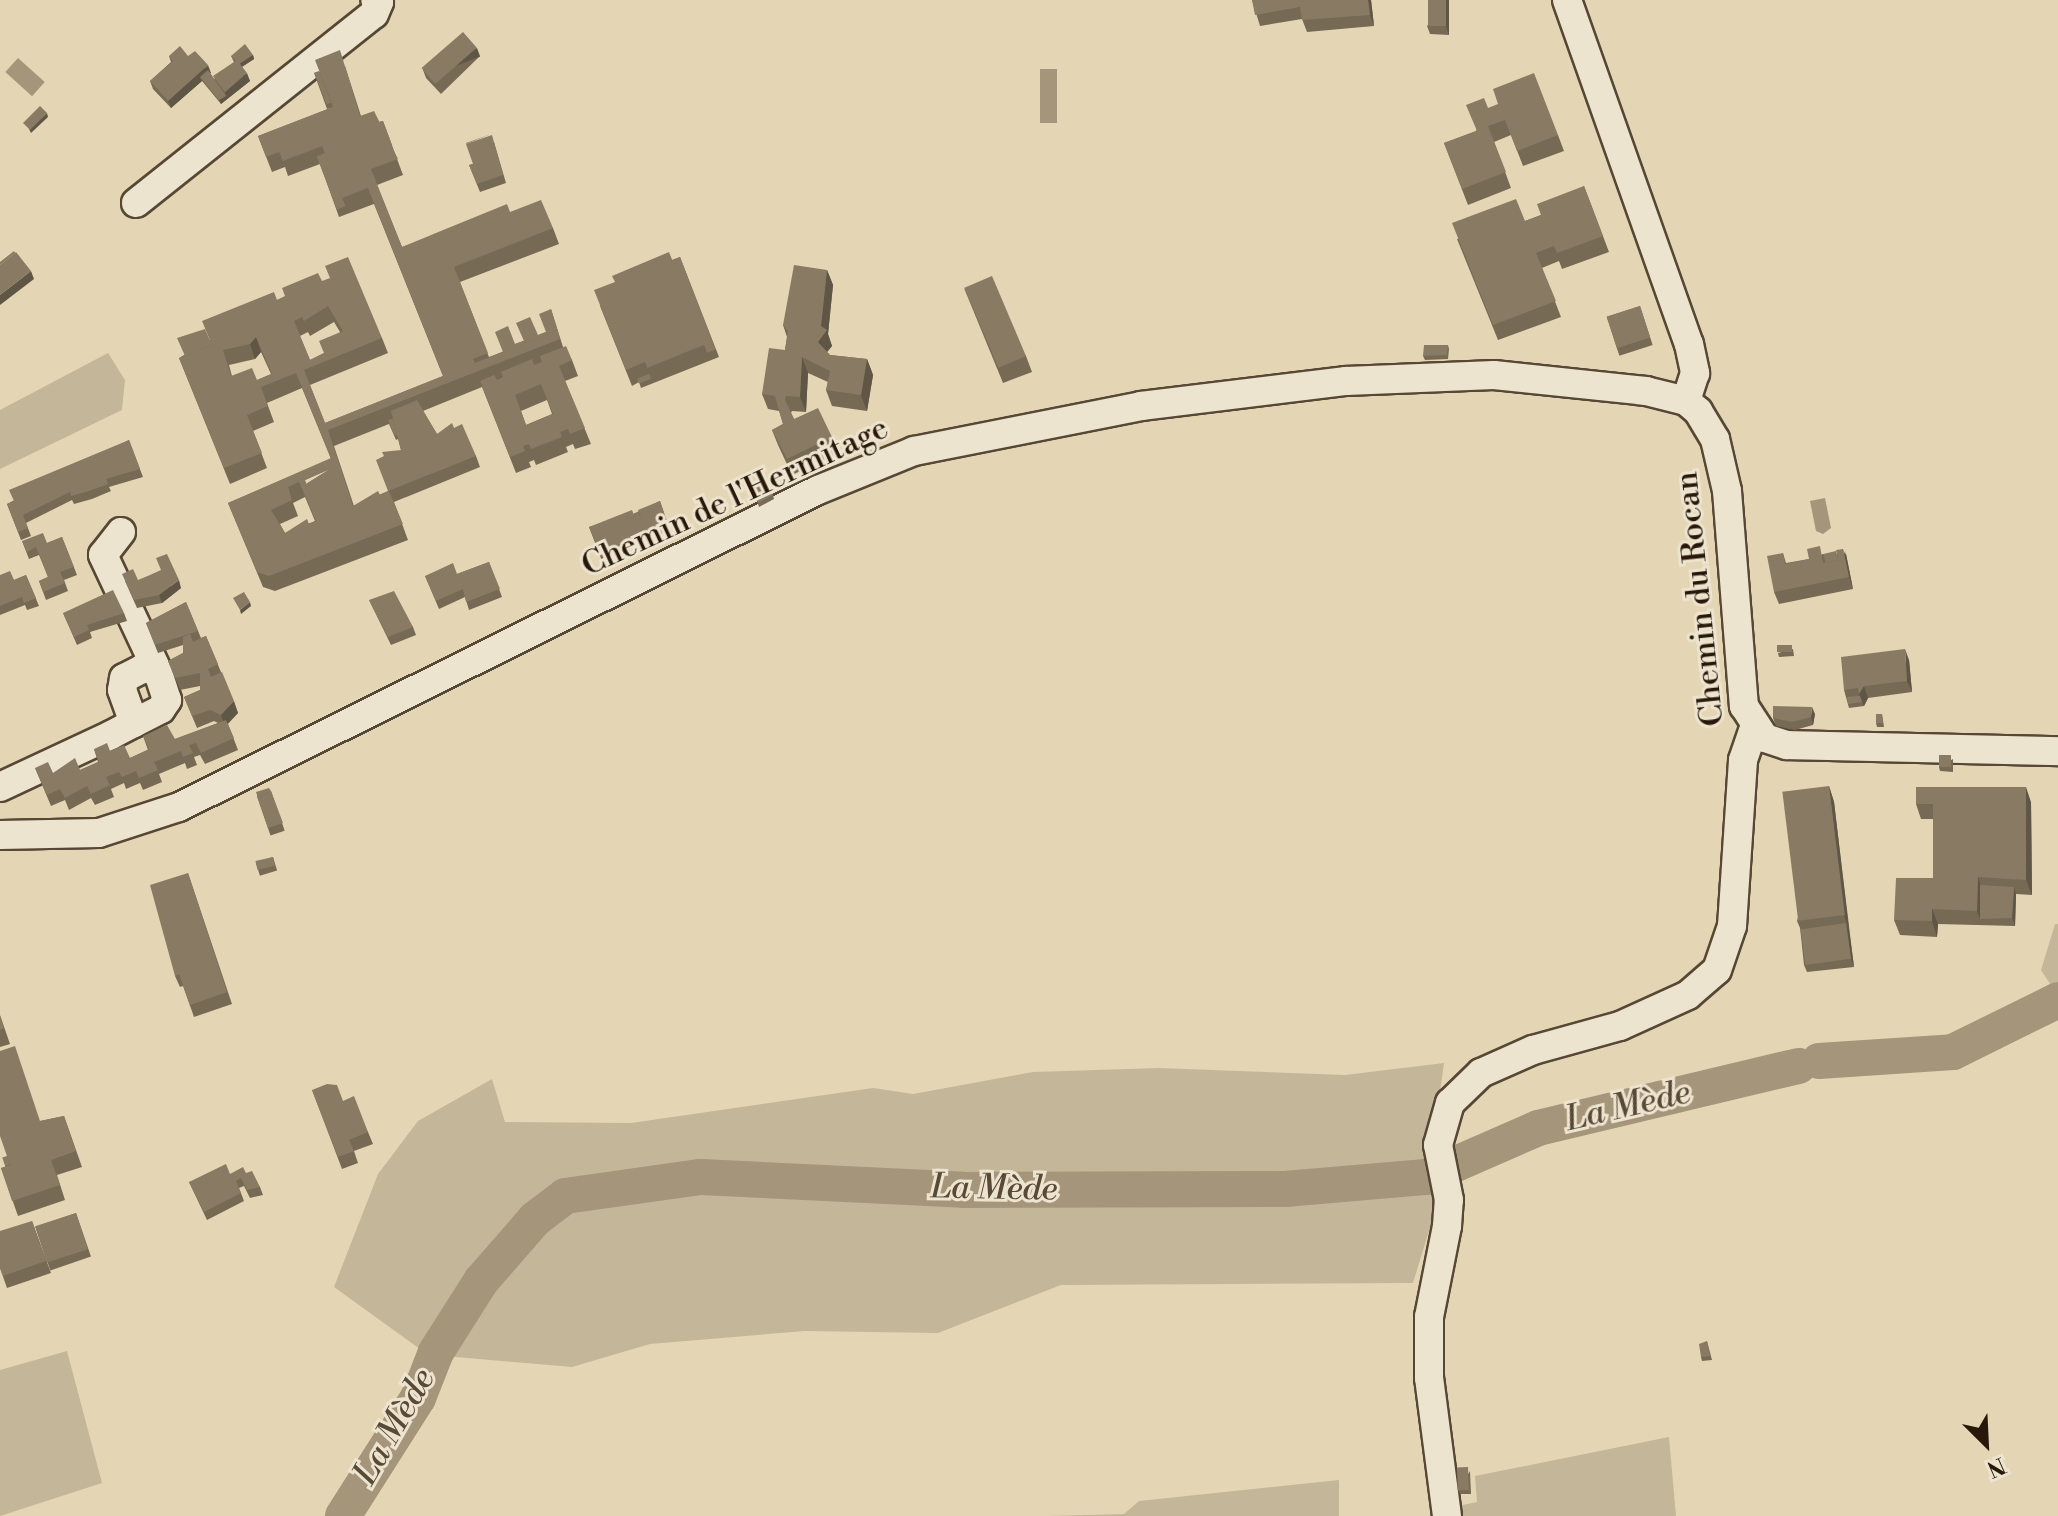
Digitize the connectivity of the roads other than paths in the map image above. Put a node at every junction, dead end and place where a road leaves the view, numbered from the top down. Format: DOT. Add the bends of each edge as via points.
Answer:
graph roads {
  1 [pos="375,0"];
  2 [pos="1567,0"];
  3 [pos="136,203"];
  4 [pos="1686,401"];
  5 [pos="121,532"];
  6 [pos="1754,728"];
  7 [pos="2058,751"];
  8 [pos="0,787"];
  9 [pos="0,835"];
  10 [pos="1447,1516"];
  1 -- 3 [label="street" via="374,14"];
  2 -- 4 [label="street" via="1689,344 1695,373"];
  4 -- 6 [label="street, Chemin du Rocan" via="1715,439 1727,491 1739,669 1744,706"];
  4 -- 9 [label="street, Chemin de l'Hermitage" via="1630,389 1494,375 1346,381 1141,406 914,451 818,490 179,807 99,833"];
  5 -- 8 [label="street" via="103,555 167,700 161,709"];
  6 -- 7 [label="street" via="1787,745"];
  6 -- 10 [label="street, Chemin du Rocan" via="1743,760 1732,926 1717,970 1688,995 1620,1026 1533,1050 1481,1073 1450,1103 1438,1145 1449,1200 1429,1317 1429,1378"];
}
